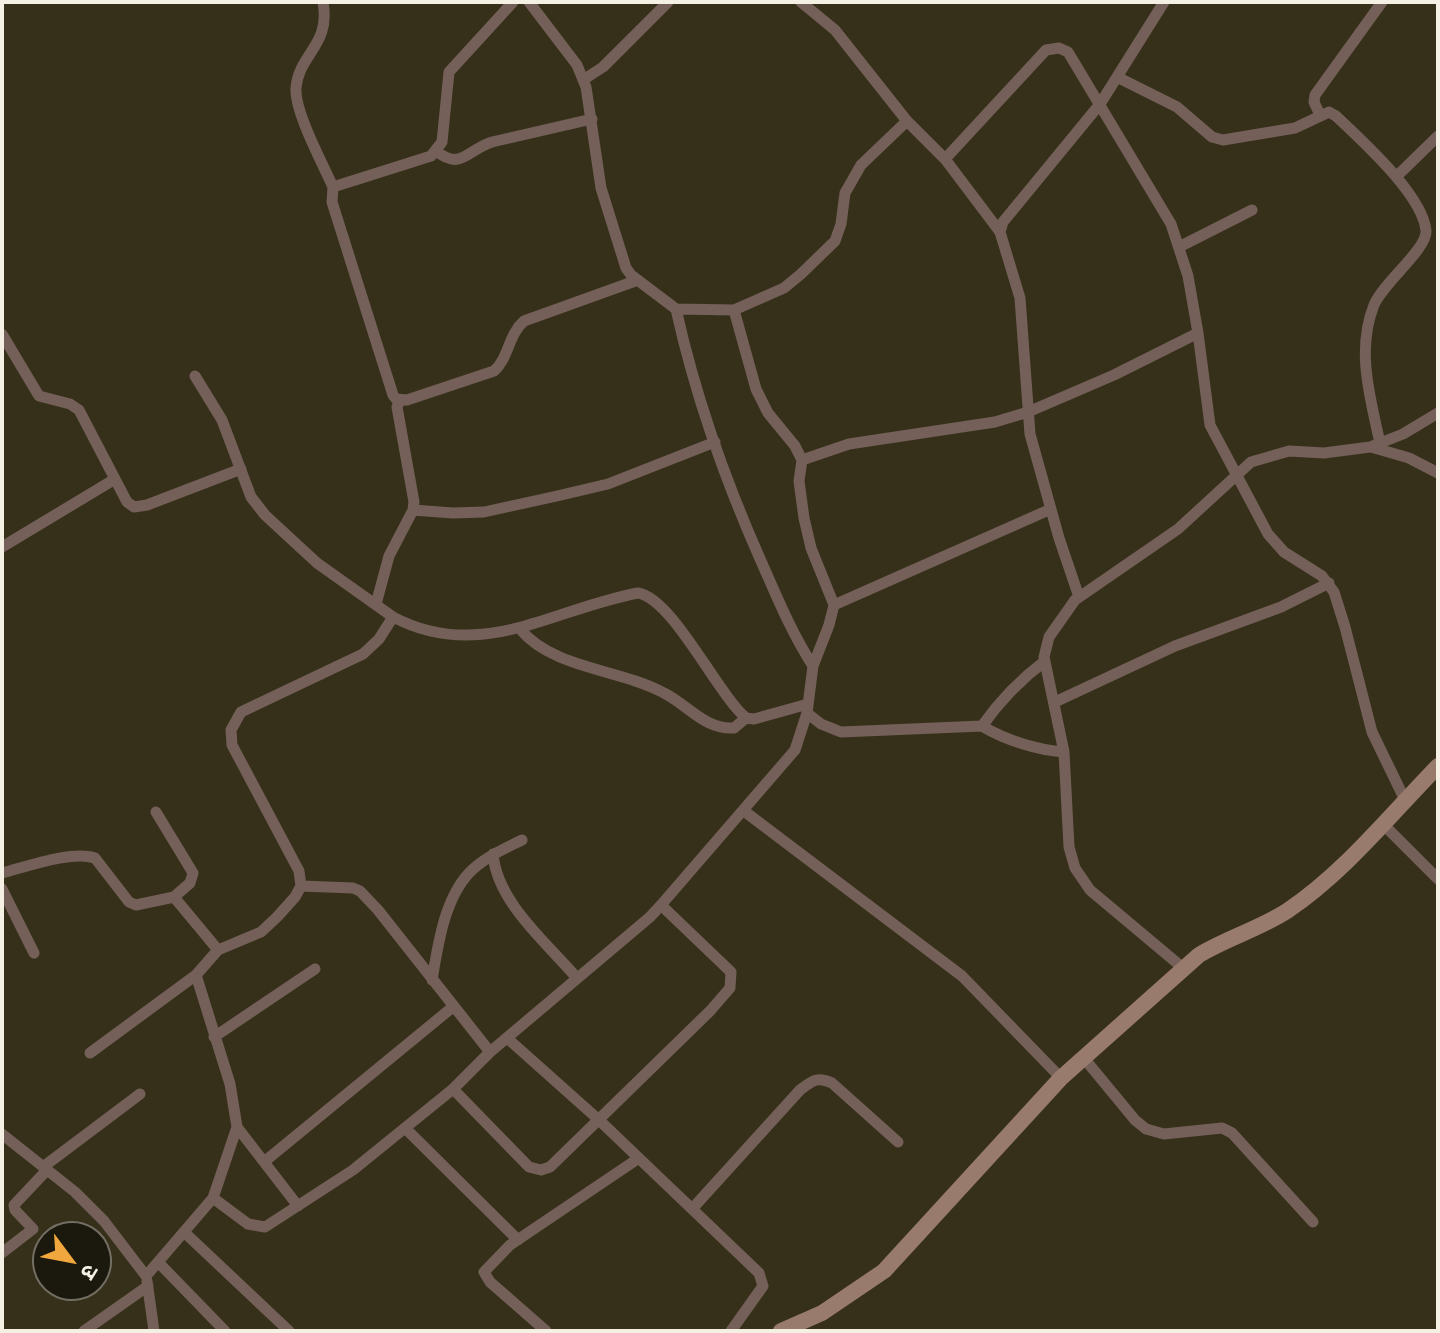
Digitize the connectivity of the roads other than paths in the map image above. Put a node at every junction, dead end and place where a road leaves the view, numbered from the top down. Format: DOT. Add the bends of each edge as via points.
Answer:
graph roads {
  1 [pos="323,2"];
  2 [pos="513,2"];
  3 [pos="529,2"];
  4 [pos="668,2"];
  5 [pos="801,2"];
  6 [pos="1164,2"];
  7 [pos="1382,2"];
  8 [pos="1117,77"];
  9 [pos="583,80"];
  10 [pos="1100,104"];
  11 [pos="1320,115"];
  12 [pos="592,119"];
  13 [pos="907,121"];
  14 [pos="1438,136"];
  15 [pos="436,151"];
  16 [pos="945,159"];
  17 [pos="1397,176"];
  18 [pos="333,187"];
  19 [pos="1252,210"];
  20 [pos="1000,232"];
  21 [pos="1179,247"];
  22 [pos="638,280"];
  23 [pos="676,309"];
  24 [pos="734,310"];
  25 [pos="1198,333"];
  26 [pos="2,334"];
  27 [pos="195,376"];
  28 [pos="400,400"];
  29 [pos="1028,412"];
  30 [pos="1438,413"];
  31 [pos="715,442"];
  32 [pos="1375,445"];
  33 [pos="802,460"];
  34 [pos="241,469"];
  35 [pos="1438,473"];
  36 [pos="1237,475"];
  37 [pos="115,479"];
  38 [pos="1051,509"];
  39 [pos="413,510"];
  40 [pos="2,547"];
  41 [pos="1329,583"];
  42 [pos="1079,597"];
  43 [pos="376,604"];
  44 [pos="834,605"];
  45 [pos="393,617"];
  46 [pos="520,629"];
  47 [pos="1045,661"];
  48 [pos="813,666"];
  49 [pos="1055,702"];
  50 [pos="808,709"];
  51 [pos="746,718"];
  52 [pos="982,726"];
  53 [pos="1064,752"];
  54 [pos="1438,766"];
  55 [pos="1405,800"];
  56 [pos="744,811"];
  57 [pos="156,812"];
  58 [pos="1382,823"];
  59 [pos="522,840"];
  60 [pos="493,854"];
  61 [pos="2,873"];
  62 [pos="1438,879"];
  63 [pos="301,886"];
  64 [pos="2,889"];
  65 [pos="174,897"];
  66 [pos="661,905"];
  67 [pos="218,950"];
  68 [pos="34,953"];
  69 [pos="1183,968"];
  70 [pos="315,969"];
  71 [pos="196,975"];
  72 [pos="576,977"];
  73 [pos="432,980"];
  74 [pos="454,1006"];
  75 [pos="214,1037"];
  76 [pos="507,1038"];
  77 [pos="490,1052"];
  78 [pos="90,1053"];
  79 [pos="1083,1057"];
  80 [pos="1061,1078"];
  81 [pos="453,1089"];
  82 [pos="140,1094"];
  83 [pos="599,1120"];
  84 [pos="237,1127"];
  85 [pos="405,1128"];
  86 [pos="2,1134"];
  87 [pos="898,1142"];
  88 [pos="639,1158"];
  89 [pos="264,1162"];
  90 [pos="45,1168"];
  91 [pos="213,1198"];
  92 [pos="298,1206"];
  93 [pos="692,1209"];
  94 [pos="1313,1222"];
  95 [pos="184,1232"];
  96 [pos="518,1240"];
  97 [pos="2,1253"];
  98 [pos="158,1262"];
  99 [pos="147,1281"];
  100 [pos="791,1329"];
  101 [pos="84,1331"];
  102 [pos="154,1331"];
  103 [pos="225,1331"];
  104 [pos="289,1331"];
  105 [pos="546,1331"];
  106 [pos="731,1331"];
  1 -- 18 [label="street" via="324,32 299,74 295,100"];
  2 -- 15 [label="street" via="449,72 442,142"];
  3 -- 9 [label="street"];
  4 -- 9 [label="street"];
  5 -- 13 [label="street" via="835,30"];
  6 -- 8 [label="street"];
  7 -- 11 [label="street" via="1315,95"];
  8 -- 10 [label="street"];
  8 -- 11 [label="street" via="1177,107 1223,140 1295,128"];
  9 -- 12 [label="street"];
  10 -- 16 [label="street" via="1068,52 1046,50"];
  10 -- 20 [label="street"];
  10 -- 21 [label="street" via="1171,224"];
  11 -- 17 [label="street" via="1336,116"];
  12 -- 15 [label="street" via="479,146 460,160 447,160"];
  12 -- 22 [label="street" via="601,188 626,268"];
  13 -- 16 [label="street"];
  13 -- 24 [label="street" via="874,150 851,182 835,241 784,288"];
  14 -- 17 [label="street"];
  15 -- 18 [label="street"];
  16 -- 20 [label="street"];
  17 -- 32 [label="street" via="1426,234 1376,301 1368,322 1365,362"];
  18 -- 28 [label="street" via="332,202 371,328 393,395"];
  19 -- 21 [label="street"];
  20 -- 29 [label="street" via="1020,298"];
  21 -- 25 [label="street"];
  22 -- 23 [label="street"];
  22 -- 28 [label="street" via="524,321 494,371"];
  23 -- 24 [label="street"];
  23 -- 31 [label="street"];
  24 -- 33 [label="street" via="756,389"];
  25 -- 29 [label="street"];
  25 -- 36 [label="street" via="1210,425"];
  26 -- 37 [label="street" via="39,396 79,410"];
  27 -- 34 [label="street" via="222,420"];
  28 -- 39 [label="street"];
  29 -- 33 [label="street" via="995,422 849,444"];
  29 -- 38 [label="street"];
  30 -- 32 [label="street"];
  31 -- 39 [label="street" via="608,484 557,496 484,512"];
  31 -- 48 [label="street" via="744,523 794,637"];
  32 -- 35 [label="street"];
  32 -- 36 [label="street" via="1324,453 1289,451 1251,462"];
  33 -- 44 [label="street" via="804,518"];
  34 -- 37 [label="street" via="134,507"];
  34 -- 43 [label="street" via="251,497 265,515 317,563"];
  36 -- 41 [label="street" via="1275,543"];
  36 -- 42 [label="street" via="1178,529"];
  37 -- 40 [label="street"];
  38 -- 42 [label="street"];
  38 -- 44 [label="street"];
  39 -- 43 [label="street" via="389,556"];
  41 -- 49 [label="street"];
  41 -- 55 [label="street" via="1372,732"];
  42 -- 47 [label="street" via="1049,637"];
  43 -- 45 [label="street"];
  44 -- 48 [label="street"];
  45 -- 46 [label="street" via="442,635"];
  45 -- 63 [label="street" via="363,654 241,712 231,730 232,745 299,871"];
  46 -- 51 [label="street" via="536,646 663,692 717,726 734,728"];
  46 -- 51 [label="street" via="629,595 648,595"];
  47 -- 49 [label="street"];
  47 -- 52 [label="street"];
  48 -- 50 [label="street"];
  49 -- 53 [label="street"];
  50 -- 51 [label="street"];
  50 -- 52 [label="street" via="821,724 841,732"];
  50 -- 56 [label="street" via="789,760"];
  52 -- 53 [label="street" via="1047,751"];
  53 -- 69 [label="street" via="1075,868 1090,890"];
  54 -- 55 [label="main road"];
  55 -- 58 [label="main road"];
  56 -- 66 [label="street"];
  56 -- 80 [label="street" via="962,976"];
  57 -- 65 [label="street" via="193,873"];
  58 -- 62 [label="street"];
  58 -- 69 [label="main road" via="1317,888"];
  59 -- 60 [label="street"];
  60 -- 72 [label="street" via="505,896"];
  60 -- 73 [label="street" via="466,875 455,894"];
  61 -- 65 [label="street" via="89,856 131,903"];
  63 -- 67 [label="street" via="261,932"];
  63 -- 73 [label="street" via="360,891"];
  64 -- 68 [label="street"];
  65 -- 67 [label="street"];
  66 -- 72 [label="street"];
  66 -- 83 [label="street" via="731,972 730,988"];
  67 -- 71 [label="street"];
  69 -- 79 [label="main road"];
  70 -- 75 [label="street"];
  71 -- 75 [label="street"];
  71 -- 78 [label="street"];
  72 -- 76 [label="street"];
  73 -- 74 [label="street"];
  74 -- 77 [label="street"];
  74 -- 89 [label="street"];
  75 -- 84 [label="street"];
  76 -- 77 [label="street"];
  76 -- 83 [label="street"];
  77 -- 81 [label="street"];
  79 -- 80 [label="main road"];
  79 -- 94 [label="street" via="1146,1129 1164,1134 1222,1128 1232,1133"];
  80 -- 100 [label="main road" via="884,1271"];
  81 -- 83 [label="street" via="529,1167 541,1170"];
  81 -- 85 [label="street"];
  82 -- 90 [label="street"];
  83 -- 88 [label="street"];
  84 -- 89 [label="street"];
  84 -- 91 [label="street"];
  85 -- 92 [label="street"];
  85 -- 96 [label="street"];
  86 -- 90 [label="street"];
  87 -- 93 [label="street" via="832,1083 813,1080"];
  88 -- 93 [label="street"];
  88 -- 96 [label="street"];
  89 -- 92 [label="street"];
  90 -- 97 [label="street" via="14,1205 33,1229"];
  90 -- 99 [label="street" via="104,1221"];
  91 -- 92 [label="street" via="248,1224 265,1227"];
  91 -- 95 [label="street"];
  93 -- 106 [label="street" via="762,1281"];
  95 -- 98 [label="street"];
  95 -- 104 [label="street"];
  96 -- 105 [label="street" via="486,1269 485,1277"];
  98 -- 99 [label="street"];
  98 -- 103 [label="street"];
  99 -- 101 [label="street"];
  99 -- 102 [label="street"];
}
